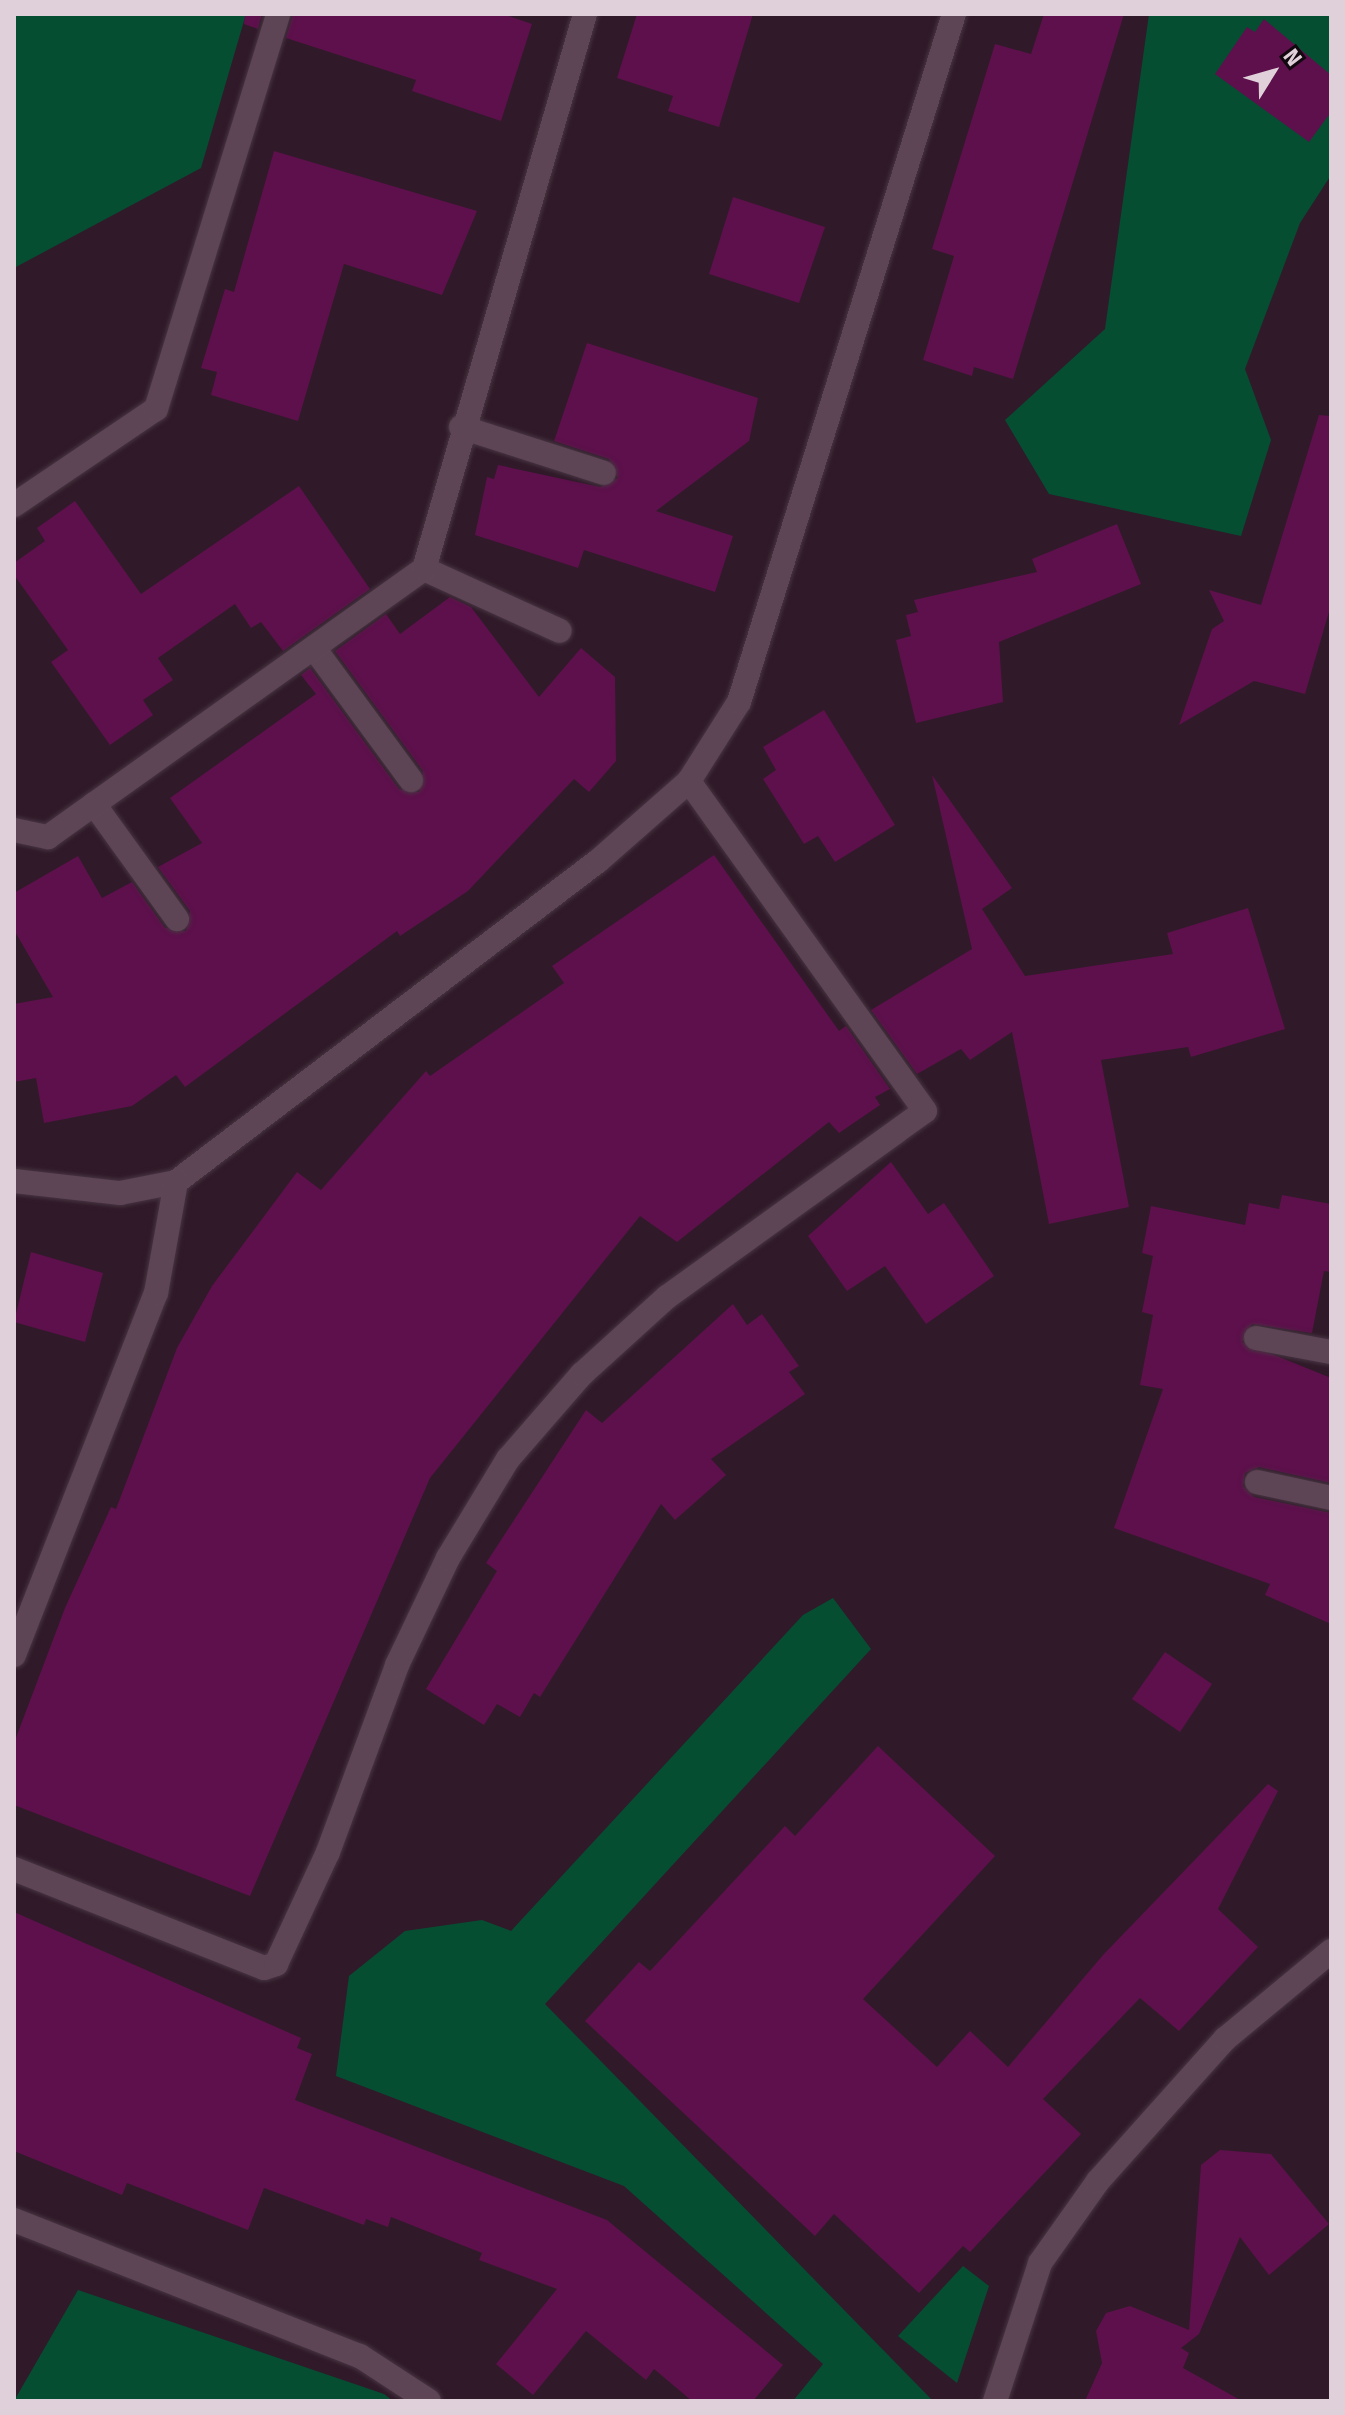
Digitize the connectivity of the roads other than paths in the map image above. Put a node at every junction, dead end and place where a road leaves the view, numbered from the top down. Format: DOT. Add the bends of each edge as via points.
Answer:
graph roads {
  1 [pos="278,14"];
  2 [pos="585,14"];
  3 [pos="954,14"];
  4 [pos="461,427"];
  5 [pos="604,473"];
  6 [pos="14,505"];
  7 [pos="424,569"];
  8 [pos="560,631"];
  9 [pos="314,648"];
  10 [pos="411,780"];
  11 [pos="689,781"];
  12 [pos="94,804"];
  13 [pos="14,830"];
  14 [pos="177,919"];
  15 [pos="14,1181"];
  16 [pos="176,1182"];
  17 [pos="1256,1338"];
  18 [pos="1331,1352"];
  19 [pos="1257,1482"];
  20 [pos="1331,1498"];
  21 [pos="14,1655"];
  22 [pos="14,1869"];
  23 [pos="1331,1951"];
  24 [pos="14,2220"];
  25 [pos="429,2401"];
  26 [pos="995,2401"];
  1 -- 6 [label="street" via="156,409"];
  2 -- 4 [label="street"];
  3 -- 11 [label="street" via="739,702"];
  4 -- 5 [label="street"];
  4 -- 7 [label="street"];
  7 -- 8 [label="street"];
  7 -- 9 [label="street"];
  9 -- 10 [label="street"];
  9 -- 12 [label="street"];
  11 -- 16 [label="street" via="598,861"];
  11 -- 22 [label="street" via="925,1111 667,1297 582,1374 508,1459 448,1558 397,1665 328,1852 276,1964 264,1968"];
  12 -- 13 [label="street" via="48,837"];
  12 -- 14 [label="street"];
  15 -- 16 [label="street" via="120,1193"];
  16 -- 21 [label="street" via="156,1293"];
  17 -- 18 [label="street"];
  19 -- 20 [label="street"];
  23 -- 26 [label="street" via="1225,2039 1098,2181 1040,2263"];
  24 -- 25 [label="street" via="360,2356"];
}
